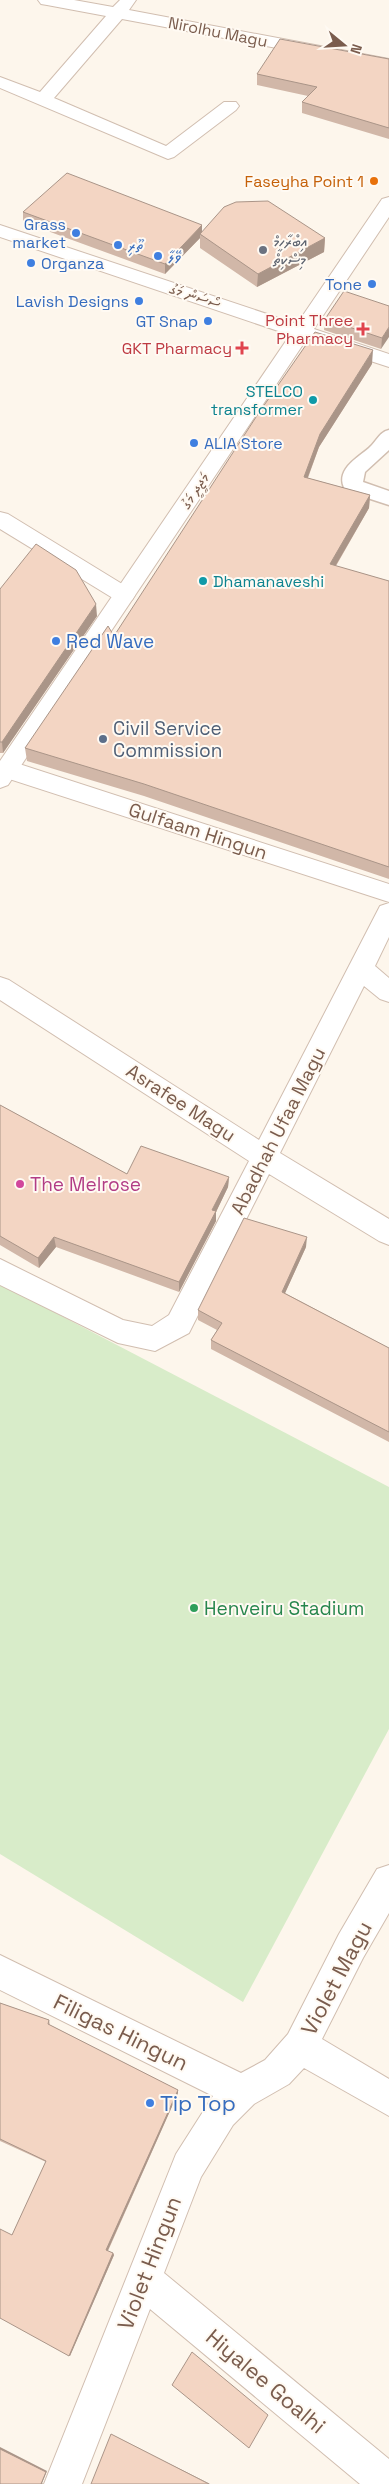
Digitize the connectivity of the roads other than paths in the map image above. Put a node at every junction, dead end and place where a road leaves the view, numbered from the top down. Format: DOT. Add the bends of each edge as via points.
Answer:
graph roads {
  1 [pos="47,0"];
  2 [pos="123,7"];
  3 [pos="389,64"];
  4 [pos="0,82"];
  5 [pos="43,100"];
  6 [pos="230,106"];
  7 [pos="389,203"];
  8 [pos="0,231"];
  9 [pos="302,332"];
  10 [pos="389,362"];
  11 [pos="389,436"];
  12 [pos="389,498"];
  13 [pos="0,519"];
  14 [pos="124,595"];
  15 [pos="3,774"];
  16 [pos="389,893"];
  17 [pos="389,913"];
  18 [pos="361,968"];
  19 [pos="0,987"];
  20 [pos="389,992"];
  21 [pos="264,1157"];
  22 [pos="389,1233"];
  23 [pos="0,1271"];
  24 [pos="389,1881"];
  25 [pos="0,1972"];
  26 [pos="300,2046"];
  27 [pos="277,2072"];
  28 [pos="242,2092"];
  29 [pos="389,2100"];
  30 [pos="143,2278"];
  31 [pos="63,2484"];
  32 [pos="389,2484"];
  1 -- 2 [label="street, Nirolhu Magu"];
  2 -- 3 [label="street, Nirolhu Magu"];
  2 -- 5 [label="street"];
  4 -- 5 [label="street"];
  5 -- 6 [label="street" via="168,153"];
  7 -- 9 [label="street, މަޖީދީ މަގު"];
  8 -- 9 [label="street, ސޯސަން މަގު"];
  9 -- 10 [label="street, ސޯސަން މަގު"];
  9 -- 14 [label="street, މަޖީދީ މަގު"];
  11 -- 12 [label="lane" via="378,451 354,469 353,486"];
  13 -- 14 [label="street"];
  14 -- 15 [label="street, މަޖީދީ މަގު"];
  15 -- 16 [label="street, Gulfaam Hingun"];
  17 -- 18 [label="street, Abadhah Ufaa Magu"];
  18 -- 20 [label="street"];
  18 -- 21 [label="street, Abadhah Ufaa Magu"];
  19 -- 21 [label="street, Asrafee Magu"];
  21 -- 22 [label="street, Asrafee Magu"];
  21 -- 23 [label="street, Abadhah Ufaa Magu" via="179,1324 155,1338 118,1331"];
  24 -- 26 [label="street, Violet Magu" via="351,1946"];
  25 -- 28 [label="street, Filigas Hingun"];
  26 -- 27 [label="street, Violet Magu"];
  26 -- 29 [label="street"];
  27 -- 28 [label="street, Violet Hingun"];
  28 -- 30 [label="street, Violet Hingun" via="221,2113 188,2166"];
  30 -- 31 [label="street, Violet Hingun"];
  30 -- 32 [label="street, Hiyalee Goalhi"];
}
